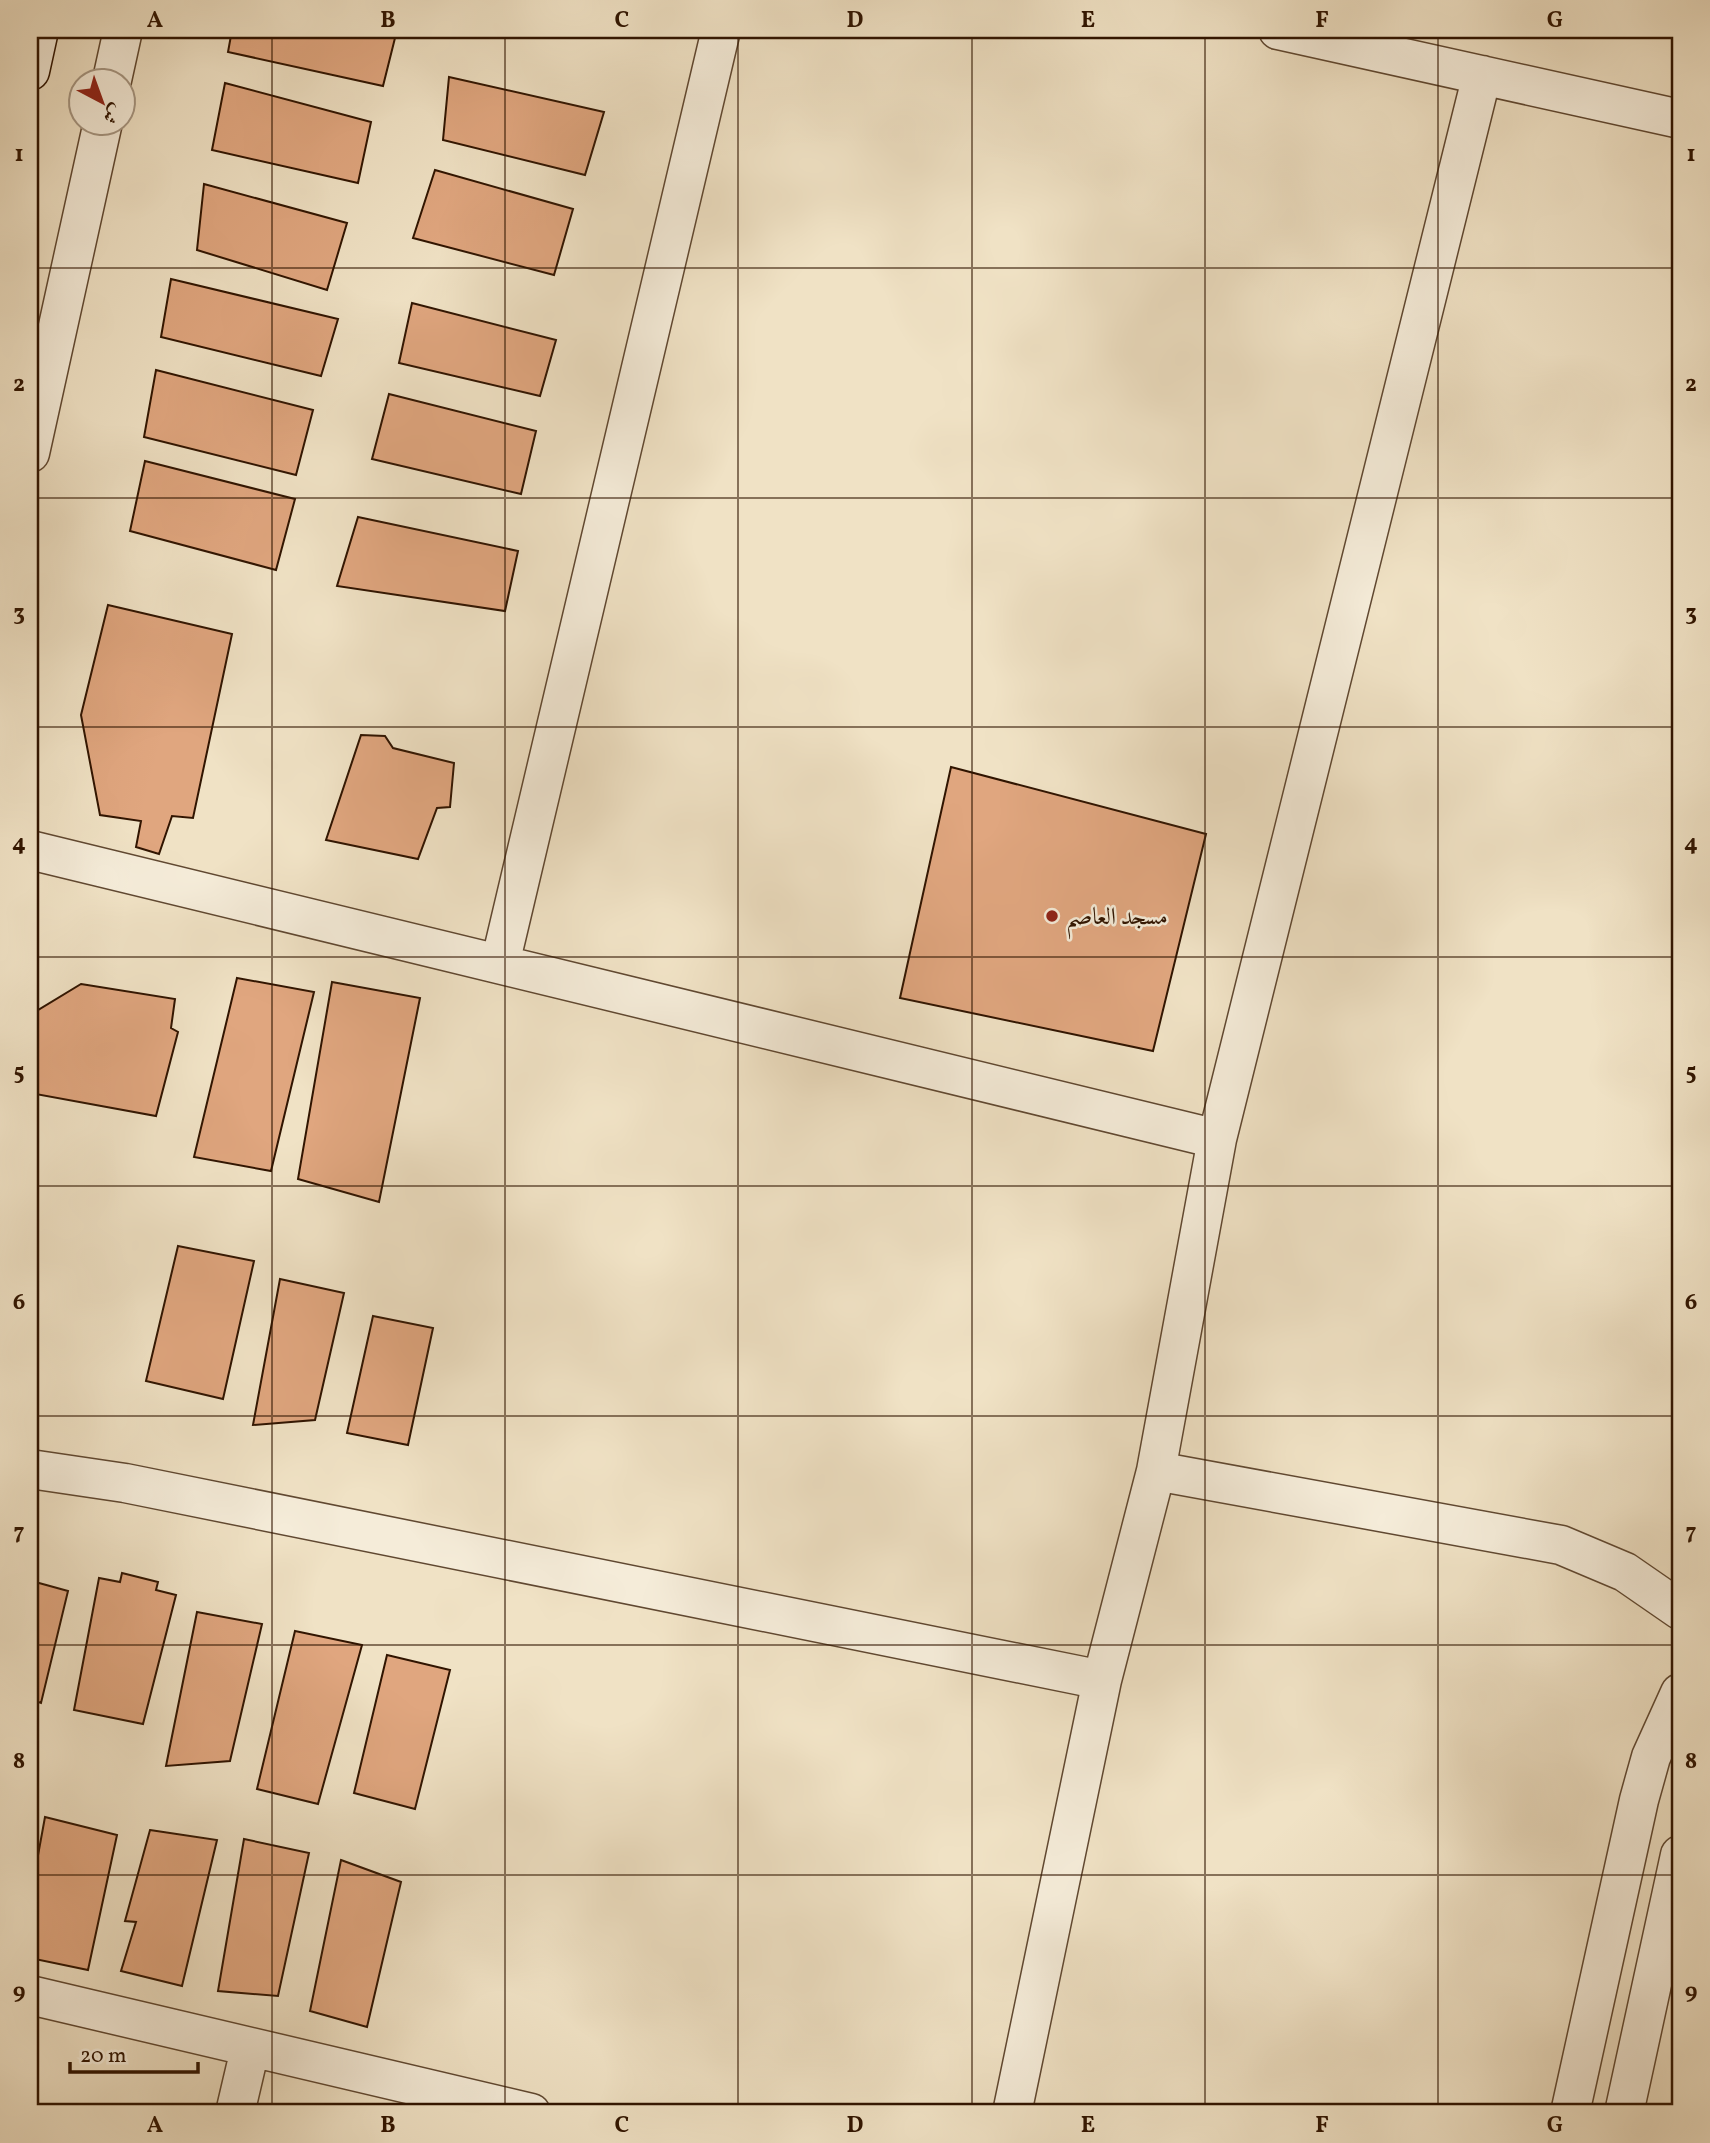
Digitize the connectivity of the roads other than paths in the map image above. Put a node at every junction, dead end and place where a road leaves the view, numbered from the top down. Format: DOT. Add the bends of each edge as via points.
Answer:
graph roads {
  1 [pos="39,30"];
  2 [pos="123,30"];
  3 [pos="721,30"];
  4 [pos="1278,30"];
  5 [pos="115,66"];
  6 [pos="30,71"];
  7 [pos="1482,75"];
  8 [pos="1680,119"];
  9 [pos="100,136"];
  10 [pos="30,453"];
  11 [pos="30,850"];
  12 [pos="500,964"];
  13 [pos="1217,1139"];
  14 [pos="30,1469"];
  15 [pos="1156,1471"];
  16 [pos="1680,1610"];
  17 [pos="1102,1680"];
  18 [pos="1680,1693"];
  19 [pos="1680,1855"];
  20 [pos="30,1996"];
  21 [pos="250,2049"];
  22 [pos="235,2113"];
  23 [pos="531,2113"];
  24 [pos="1012,2113"];
  25 [pos="1570,2113"];
  26 [pos="1624,2113"];
  1 -- 6 [label="street"];
  2 -- 5 [label="street"];
  3 -- 12 [label="street"];
  4 -- 7 [label="street"];
  7 -- 8 [label="street"];
  7 -- 13 [label="street"];
  9 -- 10 [label="street"];
  11 -- 12 [label="street"];
  12 -- 13 [label="street"];
  13 -- 15 [label="street"];
  14 -- 17 [label="street" via="125,1483"];
  15 -- 16 [label="street" via="1561,1545 1625,1572"];
  15 -- 17 [label="street"];
  17 -- 24 [label="street"];
  18 -- 25 [label="street" via="1651,1756 1639,1800"];
  19 -- 26 [label="street"];
  20 -- 21 [label="street"];
  21 -- 22 [label="street"];
  21 -- 23 [label="street"];
}
